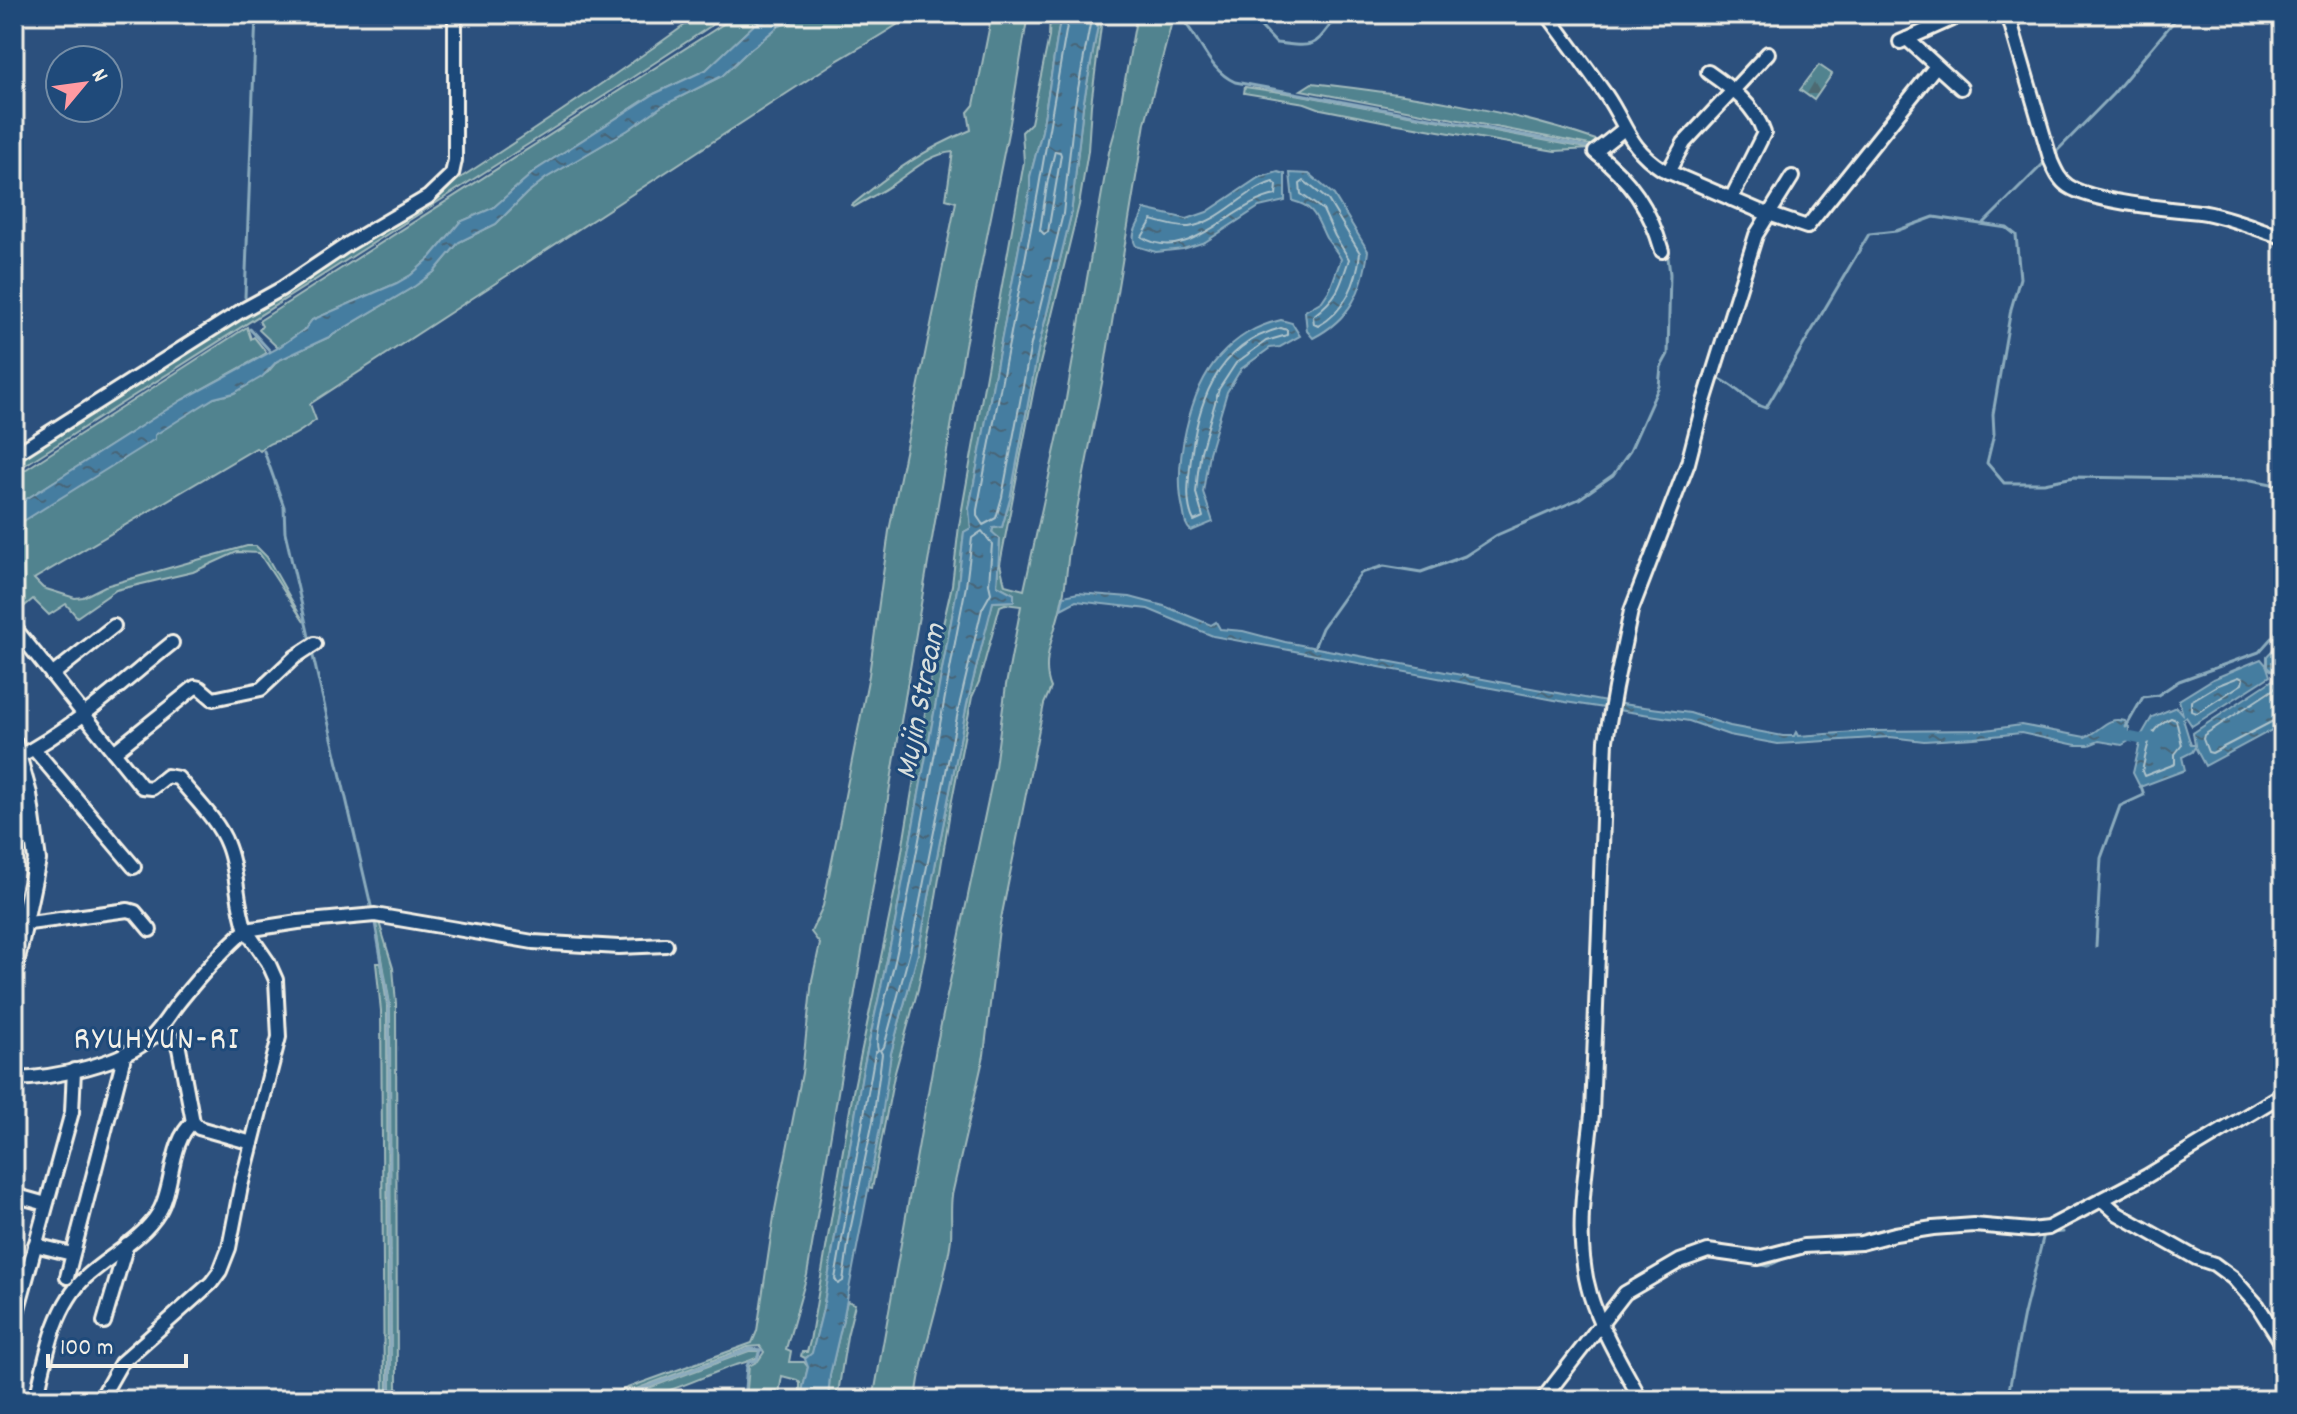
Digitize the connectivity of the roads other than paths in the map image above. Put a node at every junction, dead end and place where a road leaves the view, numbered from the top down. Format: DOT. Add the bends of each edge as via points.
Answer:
graph roads {
  1 [pos="455,14"];
  2 [pos="1547,14"];
  3 [pos="1963,14"];
  4 [pos="2008,14"];
  5 [pos="1768,53"];
  6 [pos="1936,66"];
  7 [pos="1708,72"];
  8 [pos="1961,88"];
  9 [pos="1732,89"];
  10 [pos="1624,129"];
  11 [pos="1668,172"];
  12 [pos="1792,177"];
  13 [pos="1731,199"];
  14 [pos="1767,213"];
  15 [pos="2283,237"];
  16 [pos="1662,251"];
  17 [pos="14,455"];
  18 [pos="114,626"];
  19 [pos="14,627"];
  20 [pos="172,643"];
  21 [pos="311,647"];
  22 [pos="52,675"];
  23 [pos="83,713"];
  24 [pos="34,749"];
  25 [pos="114,752"];
  26 [pos="17,759"];
  27 [pos="35,835"];
  28 [pos="14,847"];
  29 [pos="134,867"];
  30 [pos="19,925"];
  31 [pos="150,930"];
  32 [pos="246,930"];
  33 [pos="666,945"];
  34 [pos="14,969"];
  35 [pos="153,1036"];
  36 [pos="125,1053"];
  37 [pos="74,1070"];
  38 [pos="14,1079"];
  39 [pos="2283,1094"];
  40 [pos="193,1122"];
  41 [pos="252,1143"];
  42 [pos="14,1195"];
  43 [pos="2102,1200"];
  44 [pos="46,1204"];
  45 [pos="127,1244"];
  46 [pos="35,1245"];
  47 [pos="72,1254"];
  48 [pos="67,1277"];
  49 [pos="104,1322"];
  50 [pos="14,1323"];
  51 [pos="1601,1323"];
  52 [pos="2283,1345"];
  53 [pos="36,1400"];
  54 [pos="100,1400"];
  55 [pos="1542,1400"];
  56 [pos="1641,1400"];
  1 -- 17 [label="street" via="455,160 442,186"];
  2 -- 10 [label="street" via="1620,115"];
  3 -- 6 [label="street" via="1903,41"];
  4 -- 15 [label="street" via="2051,161 2067,186 2140,205 2201,212"];
  5 -- 9 [label="street"];
  6 -- 8 [label="street"];
  6 -- 14 [label="street" via="1807,227"];
  7 -- 9 [label="street"];
  9 -- 11 [label="street" via="1684,143"];
  9 -- 13 [label="street" via="1764,133"];
  10 -- 11 [label="street" via="1649,161"];
  10 -- 16 [label="street" via="1597,149 1647,208"];
  11 -- 13 [label="street"];
  12 -- 14 [label="street"];
  13 -- 14 [label="street"];
  14 -- 51 [label="street" via="1688,463 1631,611 1606,740 1592,1114 1582,1221 1582,1260"];
  18 -- 22 [label="street"];
  19 -- 22 [label="street"];
  20 -- 23 [label="street"];
  21 -- 25 [label="street" via="261,689 213,699 195,687"];
  22 -- 23 [label="street"];
  23 -- 24 [label="street"];
  23 -- 25 [label="street"];
  24 -- 26 [label="street"];
  24 -- 29 [label="street"];
  25 -- 32 [label="street" via="142,787 152,788 167,776 178,778 222,833"];
  26 -- 27 [label="main road"];
  27 -- 28 [label="street"];
  27 -- 30 [label="main road" via="37,860"];
  30 -- 31 [label="street" via="128,910"];
  30 -- 34 [label="main road"];
  32 -- 33 [label="street" via="372,916 550,944"];
  32 -- 35 [label="street"];
  32 -- 41 [label="street" via="276,980 279,1010 279,1037"];
  35 -- 36 [label="street"];
  35 -- 40 [label="street" via="173,1038 179,1048"];
  36 -- 37 [label="street"];
  36 -- 47 [label="street"];
  37 -- 38 [label="street"];
  37 -- 44 [label="street" via="72,1112"];
  39 -- 43 [label="street"];
  40 -- 41 [label="street" via="211,1133"];
  40 -- 45 [label="street" via="181,1140 161,1210"];
  41 -- 54 [label="street" via="220,1271 205,1291 121,1363"];
  42 -- 44 [label="street"];
  43 -- 51 [label="street" via="2048,1228 1933,1228 1861,1243 1804,1246 1758,1258 1720,1251 1696,1254 1632,1288"];
  43 -- 52 [label="street" via="2140,1227 2224,1271 2258,1306"];
  44 -- 46 [label="street"];
  45 -- 49 [label="street"];
  45 -- 53 [label="street" via="66,1301"];
  46 -- 47 [label="street"];
  46 -- 50 [label="street"];
  47 -- 48 [label="street"];
  51 -- 55 [label="street"];
  51 -- 56 [label="street"];
}
